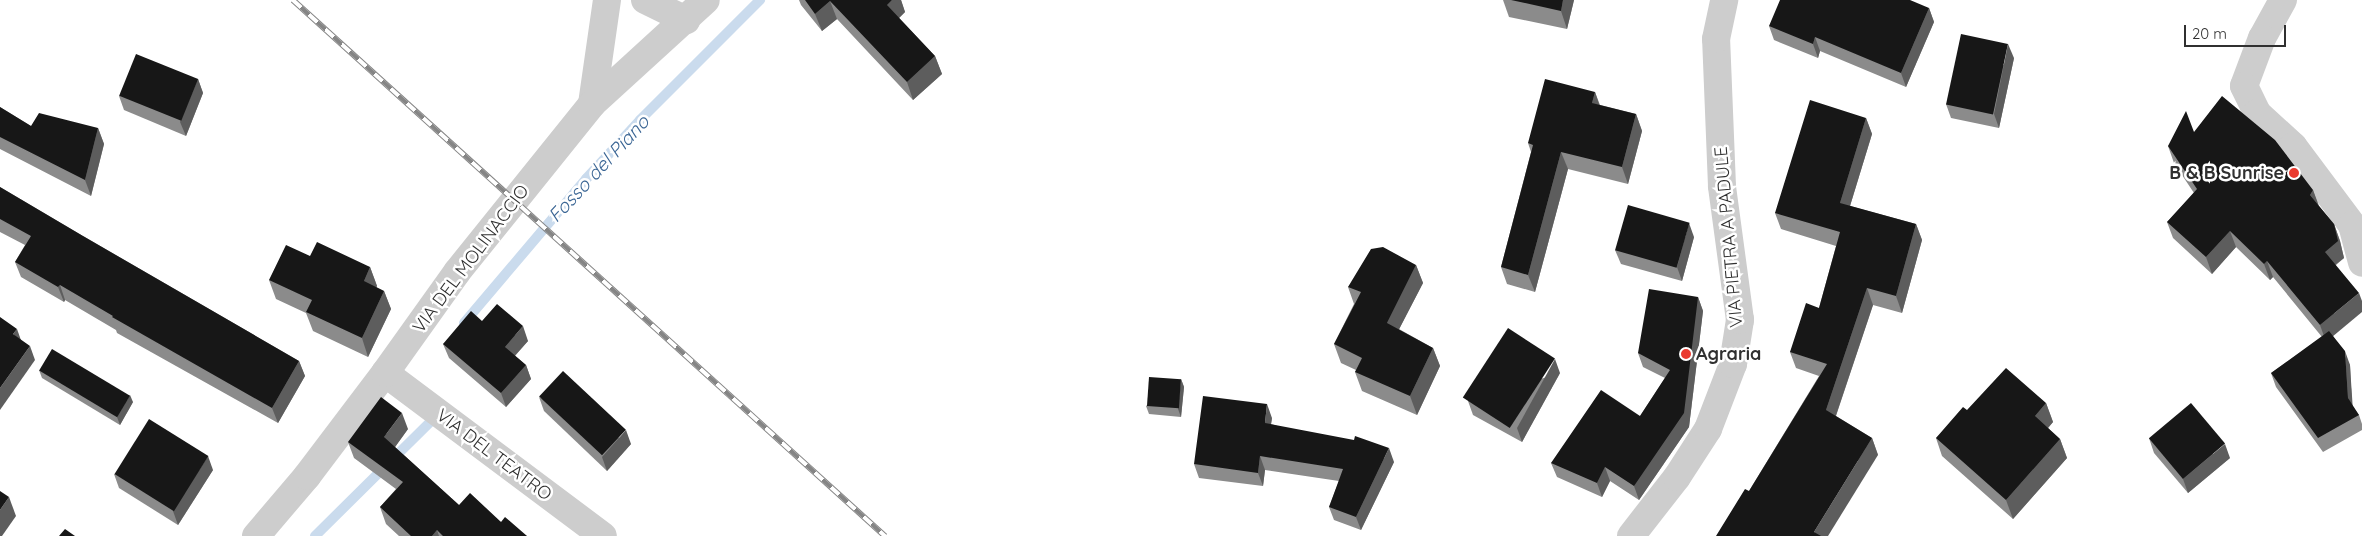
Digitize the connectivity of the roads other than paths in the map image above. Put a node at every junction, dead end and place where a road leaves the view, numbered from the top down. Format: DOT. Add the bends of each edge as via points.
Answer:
graph roads {
  1 [pos="607,0"];
  2 [pos="645,0"];
  3 [pos="706,0"];
  4 [pos="1724,0"];
  5 [pos="2283,0"];
  6 [pos="686,20"];
  7 [pos="592,104"];
  8 [pos="2362,263"];
  9 [pos="385,373"];
  10 [pos="256,536"];
  11 [pos="604,536"];
  12 [pos="1631,536"];
  1 -- 7 [label="street"];
  2 -- 6 [label="street"];
  3 -- 6 [label="street, VIA DEL MOLINACCIO"];
  4 -- 12 [label="street, VIA PIETRA A PADULE" via="1716,39 1722,186 1740,320 1733,364 1708,429 1677,477"];
  5 -- 8 [label="street" via="2262,38 2244,86 2257,114 2292,146 2352,225"];
  6 -- 7 [label="street, VIA DEL MOLINACCIO"];
  7 -- 9 [label="street, VIA DEL MOLINACCIO" via="457,272"];
  9 -- 10 [label="street, VIA DEL MOLINACCIO" via="307,476"];
  9 -- 11 [label="street, VIA DEL TEATRO"];
}
